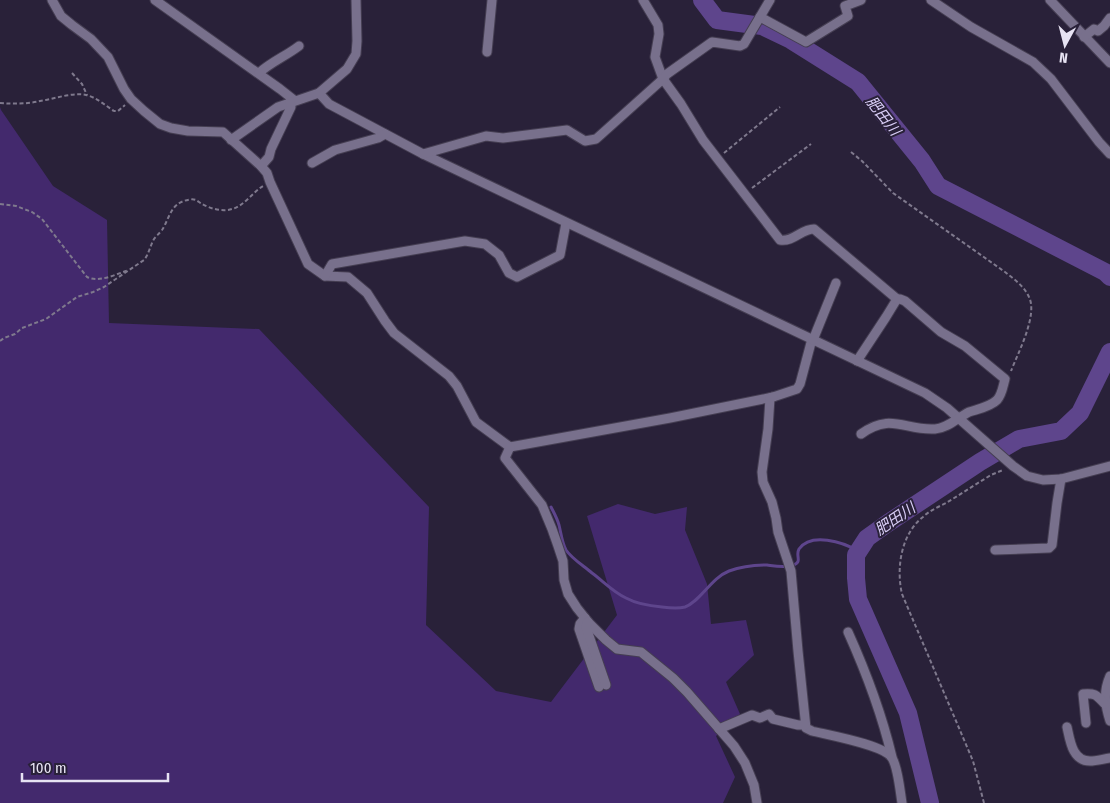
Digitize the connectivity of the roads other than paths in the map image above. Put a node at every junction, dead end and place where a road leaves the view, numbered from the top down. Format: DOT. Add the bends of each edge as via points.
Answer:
graph roads {
  1 [pos="52,0"];
  2 [pos="155,0"];
  3 [pos="356,0"];
  4 [pos="492,0"];
  5 [pos="643,0"];
  6 [pos="770,0"];
  7 [pos="861,0"];
  8 [pos="931,0"];
  9 [pos="1050,0"];
  10 [pos="760,17"];
  11 [pos="1110,18"];
  12 [pos="1084,36"];
  13 [pos="298,46"];
  14 [pos="486,52"];
  15 [pos="1110,63"];
  16 [pos="259,73"];
  17 [pos="662,79"];
  18 [pos="319,92"];
  19 [pos="292,101"];
  20 [pos="385,134"];
  21 [pos="231,140"];
  22 [pos="423,154"];
  23 [pos="1110,154"];
  24 [pos="312,164"];
  25 [pos="261,166"];
  26 [pos="566,223"];
  27 [pos="325,276"];
  28 [pos="836,283"];
  29 [pos="896,299"];
  30 [pos="813,339"];
  31 [pos="857,361"];
  32 [pos="773,397"];
  33 [pos="958,418"];
  34 [pos="862,434"];
  35 [pos="510,447"];
  36 [pos="1110,466"];
  37 [pos="1061,479"];
  38 [pos="995,550"];
  39 [pos="586,620"];
  40 [pos="848,632"];
  41 [pos="1110,676"];
  42 [pos="602,686"];
  43 [pos="1105,704"];
  44 [pos="1110,721"];
  45 [pos="1086,724"];
  46 [pos="805,725"];
  47 [pos="1067,727"];
  48 [pos="719,729"];
  49 [pos="893,758"];
  50 [pos="1110,758"];
  51 [pos="757,803"];
  52 [pos="902,803"];
  1 -- 21 [label="street" via="61,16 92,39 108,57 131,99 160,124 188,131 223,132"];
  2 -- 16 [label="street"];
  3 -- 18 [label="street" via="356,54 347,69"];
  4 -- 14 [label="street"];
  5 -- 17 [label="street" via="658,25 655,57"];
  6 -- 10 [label="street"];
  7 -- 10 [label="street" via="844,6 848,16 806,42"];
  8 -- 23 [label="street" via="1033,62 1051,79"];
  9 -- 12 [label="street"];
  10 -- 17 [label="street" via="744,44 712,42"];
  11 -- 12 [label="street" via="1098,31 1094,29"];
  12 -- 15 [label="street"];
  13 -- 16 [label="street"];
  16 -- 19 [label="street"];
  17 -- 22 [label="street" via="596,139 585,141 567,130 503,138 486,136"];
  17 -- 29 [label="street" via="703,140 780,240 788,241 814,229"];
  18 -- 19 [label="street"];
  18 -- 20 [label="street" via="329,104"];
  19 -- 21 [label="street"];
  19 -- 25 [label="street" via="269,157"];
  20 -- 22 [label="street"];
  20 -- 24 [label="street" via="335,150"];
  21 -- 25 [label="street"];
  22 -- 26 [label="street"];
  25 -- 27 [label="street" via="308,264"];
  26 -- 27 [label="street" via="560,255 517,277 509,273 499,255 486,244 466,241 332,264"];
  26 -- 30 [label="street"];
  27 -- 35 [label="street" via="348,277 367,293 394,333 449,376 476,422"];
  28 -- 30 [label="street"];
  29 -- 31 [label="street"];
  29 -- 33 [label="street" via="905,301 1005,379 996,401"];
  30 -- 31 [label="street"];
  30 -- 32 [label="street" via="797,389"];
  31 -- 33 [label="street" via="925,393"];
  32 -- 35 [label="street"];
  32 -- 46 [label="street" via="770,398 762,472 791,571"];
  33 -- 34 [label="street" via="937,429 885,422"];
  33 -- 37 [label="street" via="1027,476 1043,480"];
  35 -- 39 [label="street" via="505,458 542,506 563,561 568,594"];
  36 -- 37 [label="street"];
  37 -- 38 [label="street" via="1052,545 1049,548"];
  39 -- 42 [label="street" via="579,629"];
  39 -- 48 [label="street" via="617,649 641,652 657,664 688,692"];
  40 -- 49 [label="street"];
  41 -- 43 [label="street"];
  43 -- 44 [label="street"];
  43 -- 45 [label="street" via="1096,694 1083,694"];
  46 -- 48 [label="street" via="773,719 769,714 760,718 752,715"];
  46 -- 49 [label="street" via="812,731 880,749"];
  47 -- 50 [label="street" via="1072,750 1080,758 1090,761"];
  48 -- 51 [label="street" via="745,763"];
  49 -- 52 [label="street"];
}
